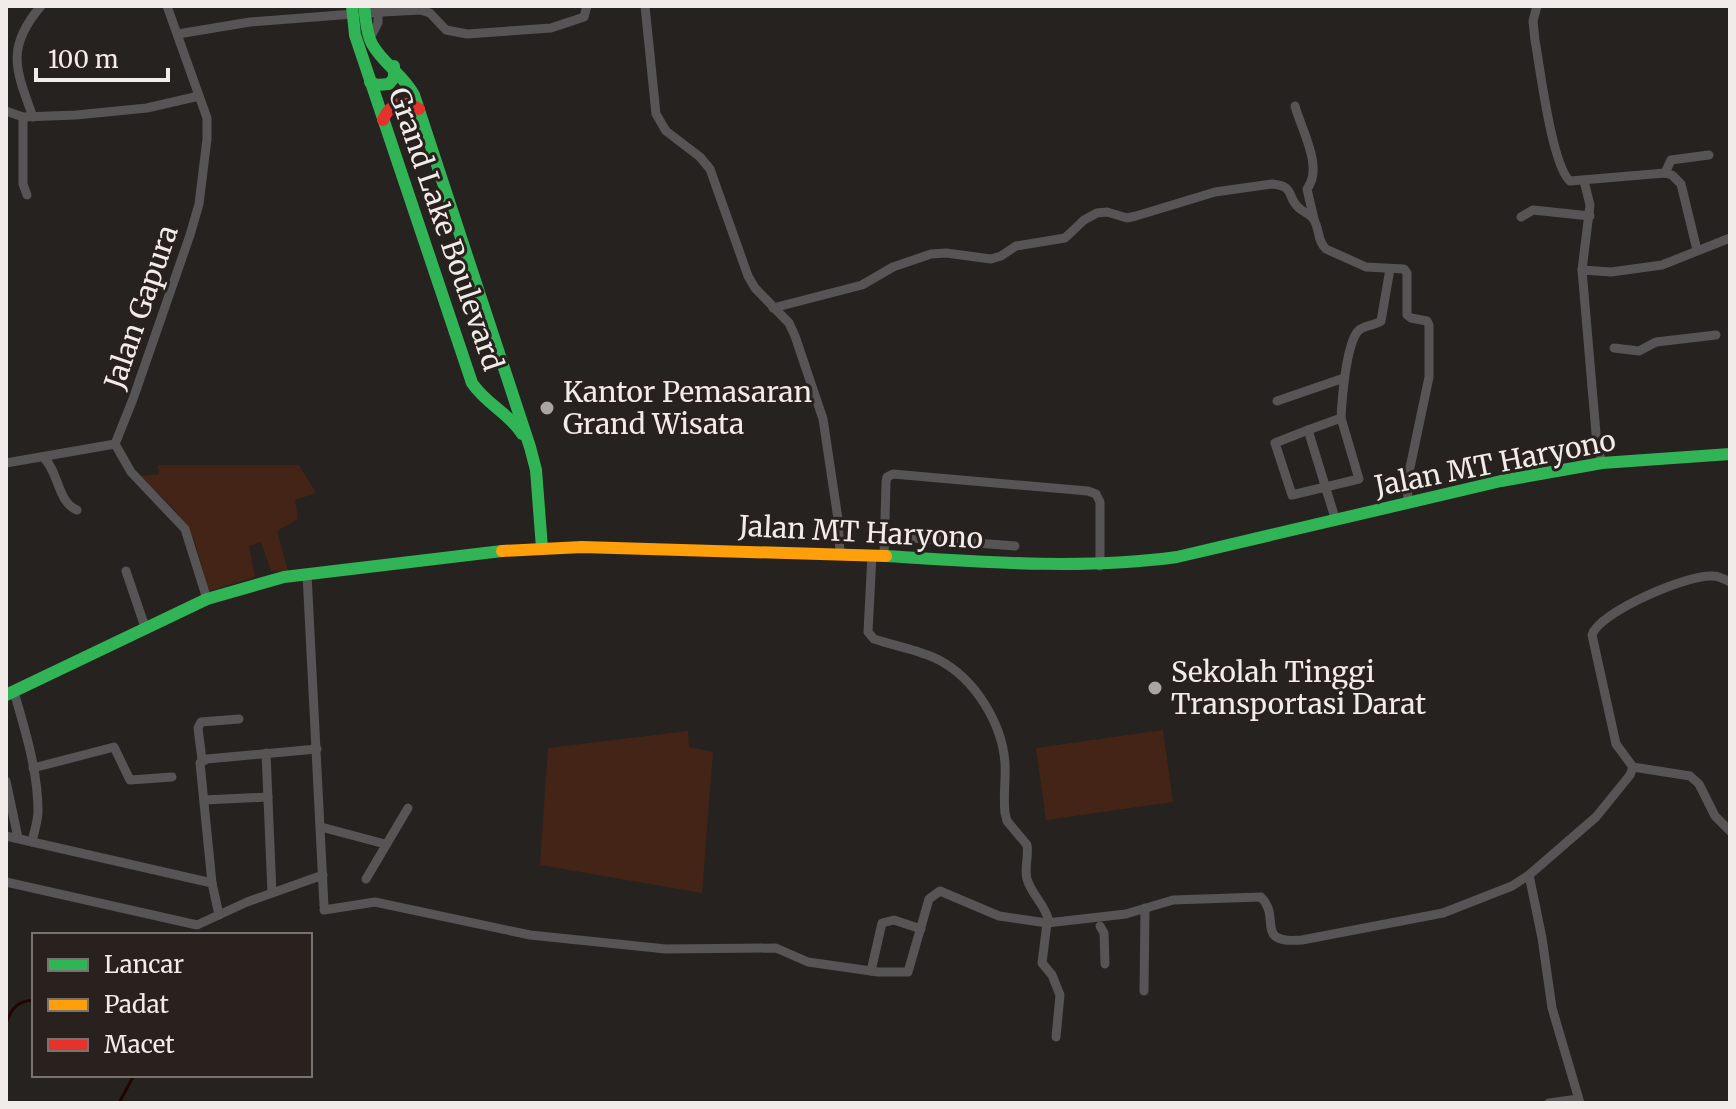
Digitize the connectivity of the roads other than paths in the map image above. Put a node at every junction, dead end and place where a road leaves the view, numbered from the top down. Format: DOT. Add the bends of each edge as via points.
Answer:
graph roads {
  1 [pos="41,6"];
  2 [pos="167,6"];
  3 [pos="587,6"];
  4 [pos="645,6"];
  5 [pos="1537,6"];
  6 [pos="362,10"];
  7 [pos="178,34"];
  8 [pos="394,66"];
  9 [pos="370,82"];
  10 [pos="199,96"];
  11 [pos="1295,106"];
  12 [pos="419,109"];
  13 [pos="6,111"];
  14 [pos="28,117"];
  15 [pos="383,120"];
  16 [pos="1709,155"];
  17 [pos="1665,173"];
  18 [pos="1584,181"];
  19 [pos="27,195"];
  20 [pos="1590,216"];
  21 [pos="1521,217"];
  22 [pos="1314,219"];
  23 [pos="1730,238"];
  24 [pos="1697,250"];
  25 [pos="1390,269"];
  26 [pos="1582,270"];
  27 [pos="773,308"];
  28 [pos="1716,335"];
  29 [pos="1614,348"];
  30 [pos="1344,378"];
  31 [pos="1277,401"];
  32 [pos="1341,418"];
  33 [pos="1308,430"];
  34 [pos="115,444"];
  35 [pos="530,447"];
  36 [pos="1730,454"];
  37 [pos="43,457"];
  38 [pos="6,463"];
  39 [pos="1602,463"];
  40 [pos="1325,488"];
  41 [pos="1408,502"];
  42 [pos="77,510"];
  43 [pos="1335,518"];
  44 [pos="886,536"];
  45 [pos="1015,546"];
  46 [pos="542,548"];
  47 [pos="840,553"];
  48 [pos="878,556"];
  49 [pos="1100,566"];
  50 [pos="126,571"];
  51 [pos="307,574"];
  52 [pos="1730,582"];
  53 [pos="207,599"];
  54 [pos="145,627"];
  55 [pos="10,694"];
  56 [pos="239,719"];
  57 [pos="317,749"];
  58 [pos="266,753"];
  59 [pos="202,760"];
  60 [pos="1633,767"];
  61 [pos="33,768"];
  62 [pos="172,777"];
  63 [pos="6,781"];
  64 [pos="268,797"];
  65 [pos="204,800"];
  66 [pos="408,808"];
  67 [pos="321,827"];
  68 [pos="1730,831"];
  69 [pos="6,836"];
  70 [pos="18,838"];
  71 [pos="32,842"];
  72 [pos="385,844"];
  73 [pos="323,875"];
  74 [pos="1529,875"];
  75 [pos="366,879"];
  76 [pos="6,882"];
  77 [pos="212,883"];
  78 [pos="272,893"];
  79 [pos="1145,908"];
  80 [pos="219,915"];
  81 [pos="1100,921"];
  82 [pos="1048,922"];
  83 [pos="1089,925"];
  84 [pos="921,929"];
  85 [pos="1105,964"];
  86 [pos="871,971"];
  87 [pos="1144,991"];
  88 [pos="1056,1037"];
  89 [pos="1579,1101"];
  90 [pos="1549,1103"];
  1 -- 14 [label="street" via="16,48"];
  2 -- 7 [label="street, Jalan Gapura"];
  3 -- 6 [label="street" via="584,17 563,26 467,34 446,30 420,10"];
  4 -- 27 [label="street" via="652,94 660,124 710,169 748,276"];
  5 -- 18 [label="street" via="1533,21 1557,155 1563,176"];
  6 -- 7 [label="street"];
  6 -- 8 [label="main road, Grand Lake Boulevard" via="376,50"];
  6 -- 9 [label="main road, Grand Lake Boulevard" via="355,35"];
  7 -- 10 [label="street, Jalan Gapura"];
  8 -- 9 [label="main road" via="389,84"];
  8 -- 12 [label="main road, Grand Lake Boulevard" via="410,84"];
  9 -- 15 [label="main road, Grand Lake Boulevard"];
  10 -- 14 [label="street" via="137,109"];
  10 -- 34 [label="street, Jalan Gapura" via="207,139 199,204"];
  11 -- 22 [label="street" via="1311,149 1312,183 1307,189"];
  12 -- 15 [label="main road" via="400,102"];
  12 -- 35 [label="main road, Grand Lake Boulevard"];
  13 -- 14 [label="street"];
  14 -- 19 [label="street" via="23,184"];
  15 -- 35 [label="main road, Grand Lake Boulevard" via="472,383 518,427"];
  16 -- 17 [label="street" via="1671,160"];
  17 -- 18 [label="street"];
  17 -- 24 [label="street" via="1681,184"];
  18 -- 20 [label="street"];
  20 -- 21 [label="street" via="1533,210"];
  20 -- 26 [label="street"];
  22 -- 25 [label="street" via="1326,249 1366,267"];
  22 -- 27 [label="street" via="1282,185 1215,192 1127,218 1097,213 1065,238 1016,246 991,259 931,254 862,285"];
  23 -- 24 [label="street"];
  24 -- 26 [label="street" via="1662,265"];
  25 -- 30 [label="street" via="1381,321 1358,331"];
  25 -- 41 [label="street" via="1407,273 1407,315 1427,321 1431,331 1429,377 1407,482"];
  26 -- 39 [label="street"];
  27 -- 47 [label="street" via="795,336 823,419"];
  28 -- 29 [label="street" via="1656,342 1639,351"];
  30 -- 31 [label="street"];
  30 -- 32 [label="street"];
  32 -- 33 [label="street"];
  32 -- 40 [label="street" via="1360,477"];
  33 -- 40 [label="street"];
  33 -- 40 [label="street" via="1274,445 1292,495"];
  34 -- 37 [label="street"];
  34 -- 53 [label="street" via="131,472 185,529"];
  35 -- 46 [label="main road, Grand Lake Boulevard"];
  36 -- 39 [label="main road, Jalan MT Haryono"];
  37 -- 38 [label="street"];
  37 -- 42 [label="street" via="67,505"];
  39 -- 41 [label="main road, Jalan MT Haryono"];
  40 -- 43 [label="street"];
  41 -- 43 [label="main road, Jalan MT Haryono"];
  43 -- 49 [label="main road, Jalan MT Haryono" via="1177,557"];
  44 -- 45 [label="street"];
  44 -- 48 [label="street"];
  44 -- 49 [label="street" via="886,482 893,474 1088,491 1100,502"];
  46 -- 47 [label="main road, Jalan MT Haryono"];
  46 -- 51 [label="main road, Jalan MT Haryono"];
  47 -- 48 [label="main road, Jalan MT Haryono"];
  48 -- 49 [label="main road, Jalan MT Haryono"];
  48 -- 82 [label="street" via="868,632 874,639 939,660 984,703 1005,762 1007,821 1027,845 1028,882"];
  50 -- 54 [label="street"];
  51 -- 53 [label="main road, Jalan MT Haryono" via="265,580"];
  51 -- 57 [label="street"];
  52 -- 60 [label="street" via="1705,576 1659,591 1594,630 1616,744"];
  53 -- 54 [label="main road, Jalan MT Haryono"];
  54 -- 55 [label="main road, Jalan MT Haryono"];
  55 -- 61 [label="street"];
  56 -- 59 [label="street" via="201,722"];
  57 -- 58 [label="street"];
  57 -- 67 [label="street"];
  58 -- 59 [label="street"];
  58 -- 64 [label="street"];
  59 -- 65 [label="street"];
  60 -- 68 [label="street" via="1690,776"];
  60 -- 74 [label="street" via="1596,817"];
  61 -- 62 [label="street" via="114,747 130,780"];
  61 -- 71 [label="street" via="38,813"];
  63 -- 70 [label="street"];
  64 -- 65 [label="street"];
  64 -- 78 [label="street"];
  65 -- 77 [label="street"];
  66 -- 72 [label="street"];
  67 -- 72 [label="street"];
  67 -- 73 [label="street"];
  69 -- 70 [label="street"];
  70 -- 71 [label="street"];
  71 -- 77 [label="street"];
  72 -- 75 [label="street"];
  73 -- 78 [label="street"];
  73 -- 86 [label="street" via="324,908 375,902 530,935 666,949 776,948 808,962"];
  74 -- 79 [label="street" via="1443,913 1289,941 1271,932 1261,897 1173,900"];
  74 -- 89 [label="street" via="1552,1008"];
  76 -- 80 [label="street" via="188,924"];
  77 -- 80 [label="street"];
  78 -- 80 [label="street"];
  79 -- 81 [label="street"];
  79 -- 87 [label="street"];
  81 -- 82 [label="street"];
  81 -- 83 [label="street"];
  81 -- 85 [label="street"];
  82 -- 84 [label="street" via="999,916 943,891 930,896"];
  82 -- 88 [label="street" via="1042,963 1060,995"];
  84 -- 86 [label="street" via="908,972"];
  84 -- 86 [label="street" via="894,920 882,923"];
  89 -- 90 [label="street"];
}
